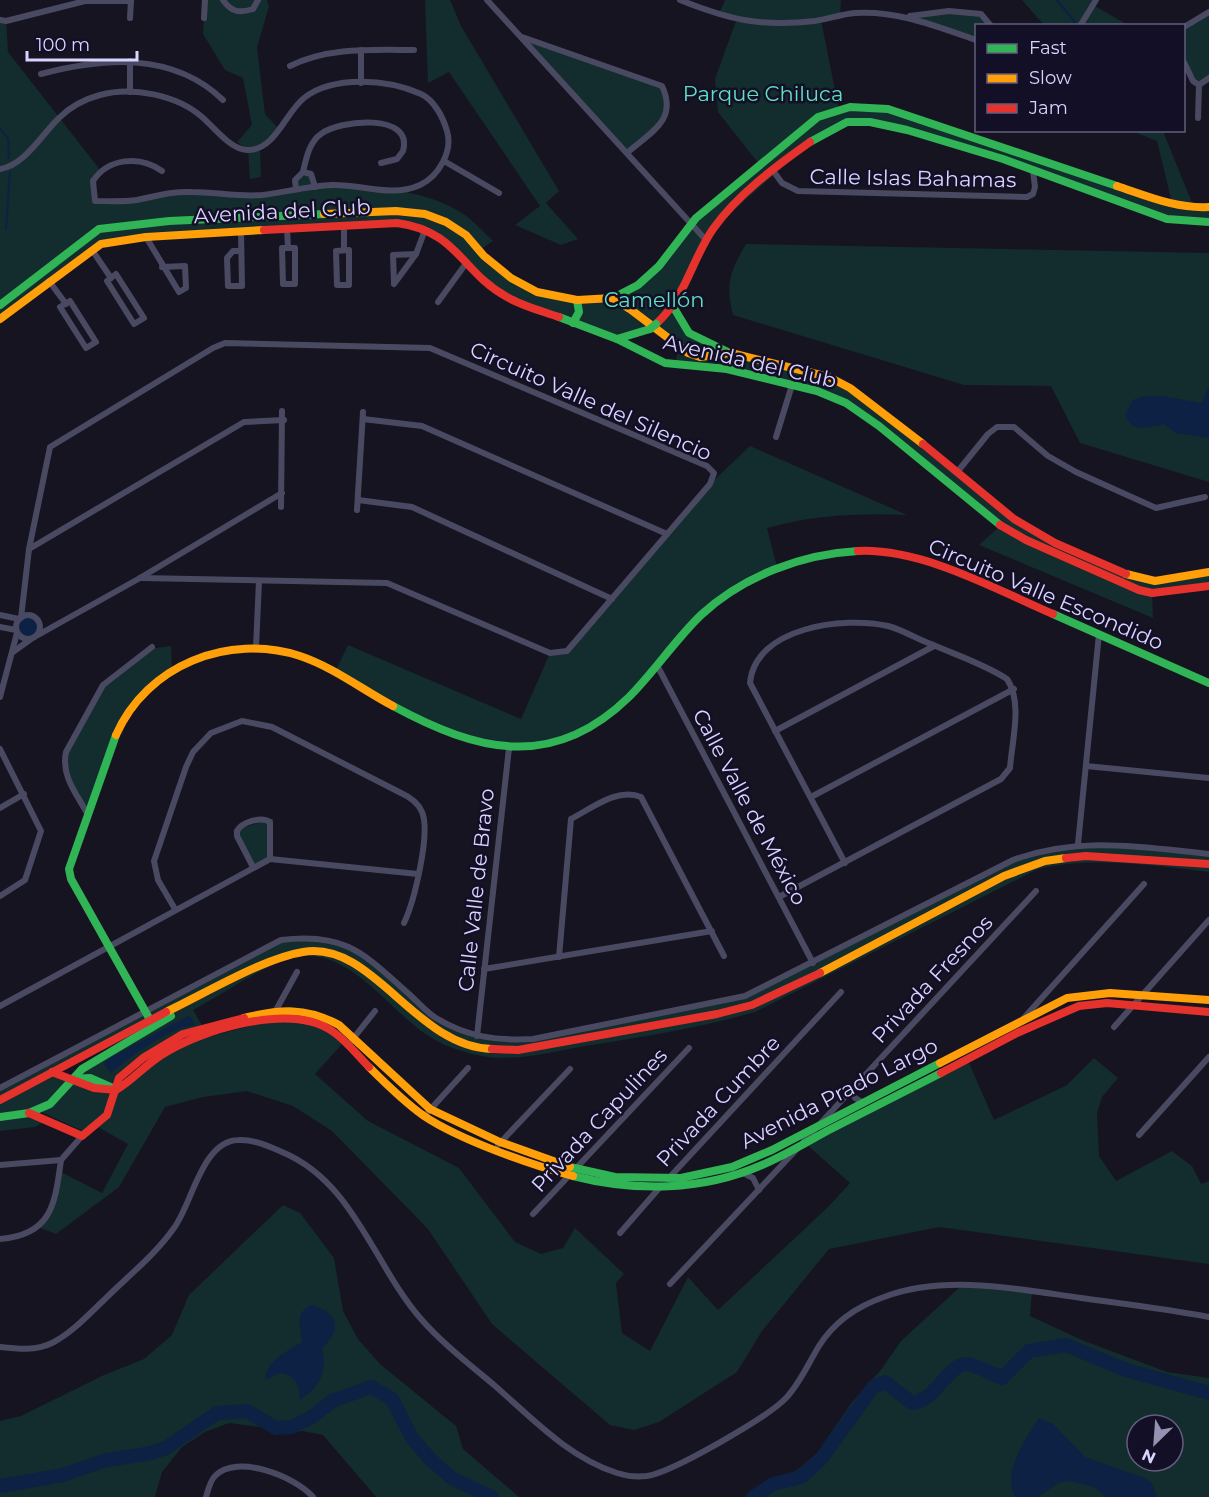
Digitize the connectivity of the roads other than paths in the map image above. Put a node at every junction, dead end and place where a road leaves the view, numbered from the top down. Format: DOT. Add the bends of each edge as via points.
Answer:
graph roads {
  1 [pos="205,0"];
  2 [pos="223,0"];
  3 [pos="258,0"];
  4 [pos="487,0"];
  5 [pos="680,0"];
  6 [pos="1096,0"];
  7 [pos="131,1"];
  8 [pos="1209,12"];
  9 [pos="907,17"];
  10 [pos="130,18"];
  11 [pos="204,18"];
  12 [pos="0,20"];
  13 [pos="989,24"];
  14 [pos="1081,24"];
  15 [pos="1185,26"];
  16 [pos="520,36"];
  17 [pos="975,40"];
  18 [pos="361,50"];
  19 [pos="414,50"];
  20 [pos="130,61"];
  21 [pos="1185,65"];
  22 [pos="290,66"];
  23 [pos="40,74"];
  24 [pos="1209,78"];
  25 [pos="361,83"];
  26 [pos="1199,85"];
  27 [pos="130,92"];
  28 [pos="223,100"];
  29 [pos="1198,118"];
  30 [pos="628,152"];
  31 [pos="444,161"];
  32 [pos="381,163"];
  33 [pos="0,169"];
  34 [pos="162,171"];
  35 [pos="1033,171"];
  36 [pos="303,172"];
  37 [pos="774,172"];
  38 [pos="315,187"];
  39 [pos="296,189"];
  40 [pos="499,193"];
  41 [pos="1209,207"];
  42 [pos="396,211"];
  43 [pos="264,218"];
  44 [pos="1209,222"];
  45 [pos="397,223"];
  46 [pos="690,223"];
  47 [pos="344,225"];
  48 [pos="287,228"];
  49 [pos="265,230"];
  50 [pos="425,230"];
  51 [pos="241,231"];
  52 [pos="146,237"];
  53 [pos="705,239"];
  54 [pos="288,248"];
  55 [pos="92,250"];
  56 [pos="344,250"];
  57 [pos="241,251"];
  58 [pos="416,254"];
  59 [pos="467,262"];
  60 [pos="162,267"];
  61 [pos="111,278"];
  62 [pos="49,281"];
  63 [pos="613,298"];
  64 [pos="577,300"];
  65 [pos="438,302"];
  66 [pos="66,304"];
  67 [pos="0,305"];
  68 [pos="674,308"];
  69 [pos="0,319"];
  70 [pos="573,323"];
  71 [pos="622,340"];
  72 [pos="731,353"];
  73 [pos="792,385"];
  74 [pos="282,411"];
  75 [pos="284,420"];
  76 [pos="776,436"];
  77 [pos="958,471"];
  78 [pos="282,493"];
  79 [pos="1204,497"];
  80 [pos="358,500"];
  81 [pos="281,507"];
  82 [pos="357,510"];
  83 [pos="667,534"];
  84 [pos="29,549"];
  85 [pos="1209,572"];
  86 [pos="1127,573"];
  87 [pos="140,578"];
  88 [pos="259,581"];
  89 [pos="1124,583"];
  90 [pos="1209,586"];
  91 [pos="24,598"];
  92 [pos="612,599"];
  93 [pos="31,616"];
  94 [pos="0,621"];
  95 [pos="39,622"];
  96 [pos="18,625"];
  97 [pos="56,625"];
  98 [pos="1099,634"];
  99 [pos="38,635"];
  100 [pos="31,639"];
  101 [pos="933,646"];
  102 [pos="152,647"];
  103 [pos="256,647"];
  104 [pos="12,652"];
  105 [pos="658,667"];
  106 [pos="1209,683"];
  107 [pos="1014,689"];
  108 [pos="0,697"];
  109 [pos="775,731"];
  110 [pos="0,748"];
  111 [pos="509,748"];
  112 [pos="1086,765"];
  113 [pos="1209,778"];
  114 [pos="24,794"];
  115 [pos="811,797"];
  116 [pos="0,808"];
  117 [pos="87,813"];
  118 [pos="1078,844"];
  119 [pos="1209,854"];
  120 [pos="270,859"];
  121 [pos="845,863"];
  122 [pos="1209,864"];
  123 [pos="253,867"];
  124 [pos="418,874"];
  125 [pos="1144,884"];
  126 [pos="1036,891"];
  127 [pos="0,896"];
  128 [pos="779,897"];
  129 [pos="176,909"];
  130 [pos="1209,920"];
  131 [pos="404,923"];
  132 [pos="712,931"];
  133 [pos="109,947"];
  134 [pos="724,956"];
  135 [pos="559,957"];
  136 [pos="813,963"];
  137 [pos="484,969"];
  138 [pos="297,972"];
  139 [pos="841,992"];
  140 [pos="1144,994"];
  141 [pos="1209,1000"];
  142 [pos="189,1003"];
  143 [pos="0,1006"];
  144 [pos="1133,1006"];
  145 [pos="276,1010"];
  146 [pos="375,1011"];
  147 [pos="1209,1012"];
  148 [pos="148,1016"];
  149 [pos="261,1018"];
  150 [pos="1022,1020"];
  151 [pos="1114,1027"];
  152 [pos="1017,1033"];
  153 [pos="477,1036"];
  154 [pos="351,1042"];
  155 [pos="689,1048"];
  156 [pos="1209,1057"];
  157 [pos="468,1068"];
  158 [pos="570,1069"];
  159 [pos="51,1072"];
  160 [pos="71,1079"];
  161 [pos="0,1088"];
  162 [pos="116,1090"];
  163 [pos="850,1091"];
  164 [pos="0,1100"];
  165 [pos="862,1102"];
  166 [pos="33,1112"];
  167 [pos="427,1112"];
  168 [pos="0,1117"];
  169 [pos="816,1129"];
  170 [pos="84,1134"];
  171 [pos="1139,1135"];
  172 [pos="803,1143"];
  173 [pos="498,1146"];
  174 [pos="61,1160"];
  175 [pos="0,1166"];
  176 [pos="575,1169"];
  177 [pos="743,1173"];
  178 [pos="568,1177"];
  179 [pos="668,1179"];
  180 [pos="660,1187"];
  181 [pos="759,1190"];
  182 [pos="533,1214"];
  183 [pos="621,1233"];
  184 [pos="0,1239"];
  185 [pos="670,1284"];
  186 [pos="1209,1317"];
  187 [pos="0,1347"];
  188 [pos="206,1497"];
  189 [pos="313,1497"];
  1 -- 11 [label="street"];
  2 -- 3 [label="street" via="228,8 240,13 254,9"];
  4 -- 16 [label="street"];
  5 -- 9 [label="street" via="718,16 756,23 815,21 856,13"];
  6 -- 14 [label="street"];
  7 -- 10 [label="street"];
  7 -- 12 [label="street" via="85,1"];
  8 -- 15 [label="street"];
  9 -- 13 [label="street" via="949,11 981,14"];
  9 -- 17 [label="street"];
  16 -- 30 [label="street"];
  16 -- 30 [label="street" via="662,86 669,102 666,118"];
  18 -- 19 [label="street"];
  18 -- 22 [label="street" via="312,55"];
  18 -- 25 [label="street"];
  20 -- 23 [label="street" via="80,64"];
  20 -- 27 [label="street"];
  20 -- 28 [label="street" via="172,69"];
  21 -- 26 [label="street" via="1192,81"];
  24 -- 26 [label="street"];
  25 -- 27 [label="street" via="332,84 306,96 272,137 260,148 248,150 233,144 185,106"];
  25 -- 31 [label="street" via="402,86 424,96 442,115 448,134"];
  26 -- 29 [label="street"];
  27 -- 33 [label="street" via="100,95 78,105 60,117 25,155"];
  30 -- 46 [label="street"];
  31 -- 38 [label="street" via="434,175 404,191 340,185"];
  31 -- 40 [label="street"];
  32 -- 36 [label="street" via="397,159 403,151 403,136 396,128 387,124 339,126 318,137"];
  34 -- 39 [label="street" via="141,162 108,166 93,181 95,201 135,200 166,193 235,196"];
  35 -- 37 [label="street" via="902,129 857,121 837,125 819,135"];
  35 -- 37 [label="street, Calle Islas Bahamas" via="1035,187 1027,197 798,191 782,183"];
  35 -- 44 [label="street" via="1167,219"];
  36 -- 38 [label="street" via="311,174"];
  36 -- 39 [label="street" via="297,178"];
  37 -- 53 [label="street" via="725,214"];
  38 -- 39 [label="street"];
  41 -- 46 [label="street" via="1172,204 888,109 850,107 818,117"];
  42 -- 43 [label="street, Avenida del Club"];
  42 -- 45 [label="street"];
  42 -- 64 [label="street, Avenida del Club" via="425,214 446,222 466,235 515,281 537,292"];
  43 -- 49 [label="street"];
  43 -- 67 [label="street, Avenida del Club" via="169,221 99,229"];
  45 -- 47 [label="street, Avenida del Club"];
  45 -- 50 [label="street, Avenida del Club"];
  46 -- 53 [label="street"];
  46 -- 63 [label="street" via="659,266"];
  47 -- 48 [label="street, Avenida del Club"];
  47 -- 56 [label="street"];
  48 -- 49 [label="street, Avenida del Club"];
  48 -- 54 [label="street"];
  49 -- 51 [label="street, Avenida del Club"];
  50 -- 58 [label="street"];
  50 -- 59 [label="street, Avenida del Club" via="457,250"];
  51 -- 52 [label="street, Avenida del Club"];
  51 -- 57 [label="street"];
  52 -- 55 [label="street, Avenida del Club" via="100,244"];
  52 -- 60 [label="street"];
  53 -- 68 [label="street"];
  54 -- 54 [label="street" via="282,248 283,284 295,284 295,248"];
  55 -- 61 [label="street"];
  55 -- 62 [label="street, Avenida del Club"];
  56 -- 56 [label="street" via="336,251 337,285 349,285 349,250"];
  57 -- 57 [label="street" via="242,285 228,286 228,258 233,251"];
  58 -- 58 [label="street" via="405,269 394,284 393,255"];
  59 -- 65 [label="street"];
  59 -- 70 [label="street, Avenida del Club" via="506,297"];
  60 -- 60 [label="street" via="179,292 186,288 185,266"];
  61 -- 61 [label="street" via="107,281 134,324 144,318 116,275"];
  62 -- 66 [label="street"];
  62 -- 69 [label="street, Avenida del Club"];
  63 -- 64 [label="street, Avenida del Club"];
  63 -- 72 [label="street, Avenida del Club" via="688,353 700,357"];
  64 -- 70 [label="street" via="579,312"];
  66 -- 66 [label="street" via="60,307 86,348 96,342 70,301"];
  68 -- 71 [label="street" via="653,326"];
  68 -- 72 [label="street" via="685,330 698,340"];
  70 -- 71 [label="street, Avenida del Club"];
  71 -- 73 [label="street, Avenida del Club" via="674,366 726,369"];
  72 -- 77 [label="street, Avenida del Club" via="829,377 850,388"];
  73 -- 76 [label="street"];
  73 -- 89 [label="street, Avenida del Club" via="846,403 1001,526"];
  74 -- 75 [label="street"];
  75 -- 78 [label="street"];
  75 -- 84 [label="street" via="244,422"];
  77 -- 79 [label="street" via="988,434 997,427 1014,427 1048,456 1076,472 1156,508"];
  77 -- 86 [label="street, Avenida del Club" via="1014,519"];
  78 -- 81 [label="street"];
  78 -- 87 [label="street"];
  80 -- 82 [label="street"];
  80 -- 83 [label="street" via="363,415 422,426"];
  80 -- 92 [label="street" via="412,507"];
  83 -- 84 [label="street, Circuito Valle del Silencio" via="710,484 714,473 708,466 430,348 225,343 50,447"];
  83 -- 92 [label="street, Circuito Valle del Silencio"];
  84 -- 91 [label="street, Circuito Valle del Silencio"];
  85 -- 86 [label="street, Avenida del Club" via="1155,581"];
  86 -- 89 [label="street"];
  87 -- 88 [label="street, Circuito Valle del Silencio"];
  87 -- 97 [label="street"];
  88 -- 92 [label="street, Circuito Valle del Silencio" via="387,583 559,653 567,651"];
  88 -- 103 [label="street"];
  89 -- 90 [label="street, Avenida del Club" via="1152,593"];
  91 -- 93 [label="street, Circuito Valle del Silencio"];
  91 -- 96 [label="street, Circuito Valle del Silencio"];
  93 -- 95 [label="street"];
  93 -- 96 [label="street"];
  94 -- 96 [label="street"];
  94 -- 96 [label="street"];
  95 -- 97 [label="street"];
  95 -- 99 [label="street"];
  96 -- 100 [label="street" via="23,638"];
  96 -- 104 [label="street, Circuito Valle del Silencio"];
  97 -- 99 [label="street"];
  98 -- 105 [label="street, Circuito Valle Escondido" via="932,562 868,550 816,554 777,567 699,617"];
  98 -- 106 [label="street, Circuito Valle Escondido"];
  98 -- 112 [label="street"];
  99 -- 100 [label="street"];
  100 -- 104 [label="street"];
  101 -- 107 [label="street" via="995,671"];
  101 -- 109 [label="street"];
  101 -- 109 [label="street" via="889,626 857,623 792,632 762,653 751,670 750,683"];
  102 -- 117 [label="street" via="104,685 66,752 65,775"];
  103 -- 111 [label="street, Circuito Valle Escondido" via="301,656 457,739"];
  103 -- 117 [label="street, Circuito Valle Escondido" via="229,648 194,657 164,674 144,693 126,715"];
  104 -- 108 [label="street, Circuito Valle del Silencio"];
  105 -- 111 [label="street, Circuito Valle Escondido" via="589,729 544,746"];
  105 -- 128 [label="street, Calle Valle de México"];
  107 -- 115 [label="street"];
  107 -- 121 [label="street" via="1016,704 1007,774"];
  109 -- 115 [label="street"];
  110 -- 114 [label="street"];
  111 -- 137 [label="street, Calle Valle de Bravo"];
  112 -- 113 [label="street"];
  112 -- 118 [label="street"];
  114 -- 116 [label="street"];
  114 -- 127 [label="street" via="40,823 40,839 25,880"];
  115 -- 121 [label="street"];
  117 -- 133 [label="street, Circuito Valle Escondido" via="69,869"];
  118 -- 119 [label="street"];
  118 -- 136 [label="street" via="1040,850 1012,860"];
  120 -- 123 [label="street"];
  120 -- 123 [label="street" via="270,822 261,819 242,825 237,836"];
  120 -- 124 [label="street"];
  121 -- 128 [label="street"];
  122 -- 142 [label="street" via="1086,855 1045,861 1004,876 792,988 752,1005 518,1050 482,1049 446,1036 431,1028 359,966 335,953 306,951 284,956"];
  123 -- 129 [label="street"];
  124 -- 129 [label="street" via="425,823 411,798 272,728 242,722 202,740 186,767 171,807 154,861 158,880"];
  124 -- 131 [label="street"];
  125 -- 150 [label="street"];
  126 -- 163 [label="street, Privada Fresnos"];
  128 -- 136 [label="street, Calle Valle de México"];
  129 -- 133 [label="street"];
  130 -- 140 [label="street"];
  132 -- 134 [label="street"];
  132 -- 135 [label="street"];
  132 -- 135 [label="street" via="641,797 631,792 571,819"];
  133 -- 143 [label="street"];
  133 -- 148 [label="street, Circuito Valle Escondido"];
  135 -- 137 [label="street"];
  136 -- 153 [label="street" via="745,996 719,1003 533,1039 501,1041"];
  137 -- 153 [label="street, Calle Valle de Bravo"];
  138 -- 145 [label="street"];
  139 -- 179 [label="street, Privada Cumbre"];
  140 -- 141 [label="street, Avenida Prado Largo"];
  140 -- 144 [label="street"];
  140 -- 150 [label="street, Avenida Prado Largo" via="1089,993 1067,998"];
  142 -- 148 [label="street"];
  142 -- 160 [label="street" via="93,1060"];
  144 -- 147 [label="street, Avenida Prado Largo"];
  144 -- 151 [label="street"];
  144 -- 152 [label="street, Avenida Prado Largo" via="1078,1006"];
  145 -- 149 [label="street, Avenida Prado Largo"];
  145 -- 154 [label="street, Avenida Prado Largo" via="301,1010 322,1016"];
  146 -- 154 [label="street"];
  148 -- 153 [label="street" via="265,946 306,937 333,939 354,948 434,1017"];
  148 -- 159 [label="street"];
  148 -- 161 [label="street"];
  149 -- 154 [label="street, Avenida Prado Largo" via="314,1022"];
  149 -- 162 [label="street, Avenida Prado Largo" via="195,1037 159,1057"];
  150 -- 152 [label="street"];
  150 -- 165 [label="street, Avenida Prado Largo"];
  152 -- 172 [label="street, Avenida Prado Largo"];
  154 -- 167 [label="street, Avenida Prado Largo"];
  155 -- 176 [label="street, Privada Capulines"];
  156 -- 171 [label="street"];
  157 -- 167 [label="street"];
  158 -- 173 [label="street"];
  159 -- 160 [label="street"];
  159 -- 164 [label="street"];
  160 -- 162 [label="street" via="90,1078"];
  160 -- 166 [label="street" via="50,1104"];
  162 -- 170 [label="street, Avenida Prado Largo" via="106,1115"];
  163 -- 165 [label="street"];
  163 -- 169 [label="street, Privada Fresnos"];
  165 -- 169 [label="street, Avenida Prado Largo"];
  166 -- 168 [label="street"];
  166 -- 170 [label="street"];
  167 -- 173 [label="street, Avenida Prado Largo"];
  169 -- 172 [label="street, Privada Fresnos"];
  169 -- 179 [label="street, Avenida Prado Largo" via="732,1167"];
  170 -- 174 [label="street, Avenida Prado Largo"];
  172 -- 177 [label="street, Avenida Prado Largo"];
  172 -- 181 [label="street, Privada Fresnos"];
  173 -- 176 [label="street, Avenida Prado Largo"];
  173 -- 178 [label="street, Avenida Prado Largo"];
  174 -- 175 [label="street"];
  174 -- 184 [label="street" via="50,1214 38,1227 17,1238"];
  176 -- 178 [label="street, Privada Capulines"];
  176 -- 179 [label="street, Avenida Prado Largo" via="615,1177"];
  177 -- 180 [label="street, Avenida Prado Largo" via="689,1186"];
  177 -- 181 [label="street" via="753,1178"];
  178 -- 180 [label="street, Avenida Prado Largo" via="611,1186"];
  178 -- 182 [label="street, Privada Capulines"];
  179 -- 180 [label="street, Privada Cumbre"];
  180 -- 183 [label="street, Privada Cumbre"];
  181 -- 185 [label="street, Privada Fresnos"];
  186 -- 187 [label="street" via="987,1287 928,1286 887,1295 832,1328 798,1383 777,1406 678,1466 646,1476 622,1475 600,1467 560,1442 438,1337 407,1301 362,1226 322,1177 300,1159 277,1149 253,1141 233,1140 217,1148 207,1160 182,1216 161,1245 72,1330 33,1349"];
  188 -- 189 [label="street" via="215,1476 239,1466 290,1478"];
}
